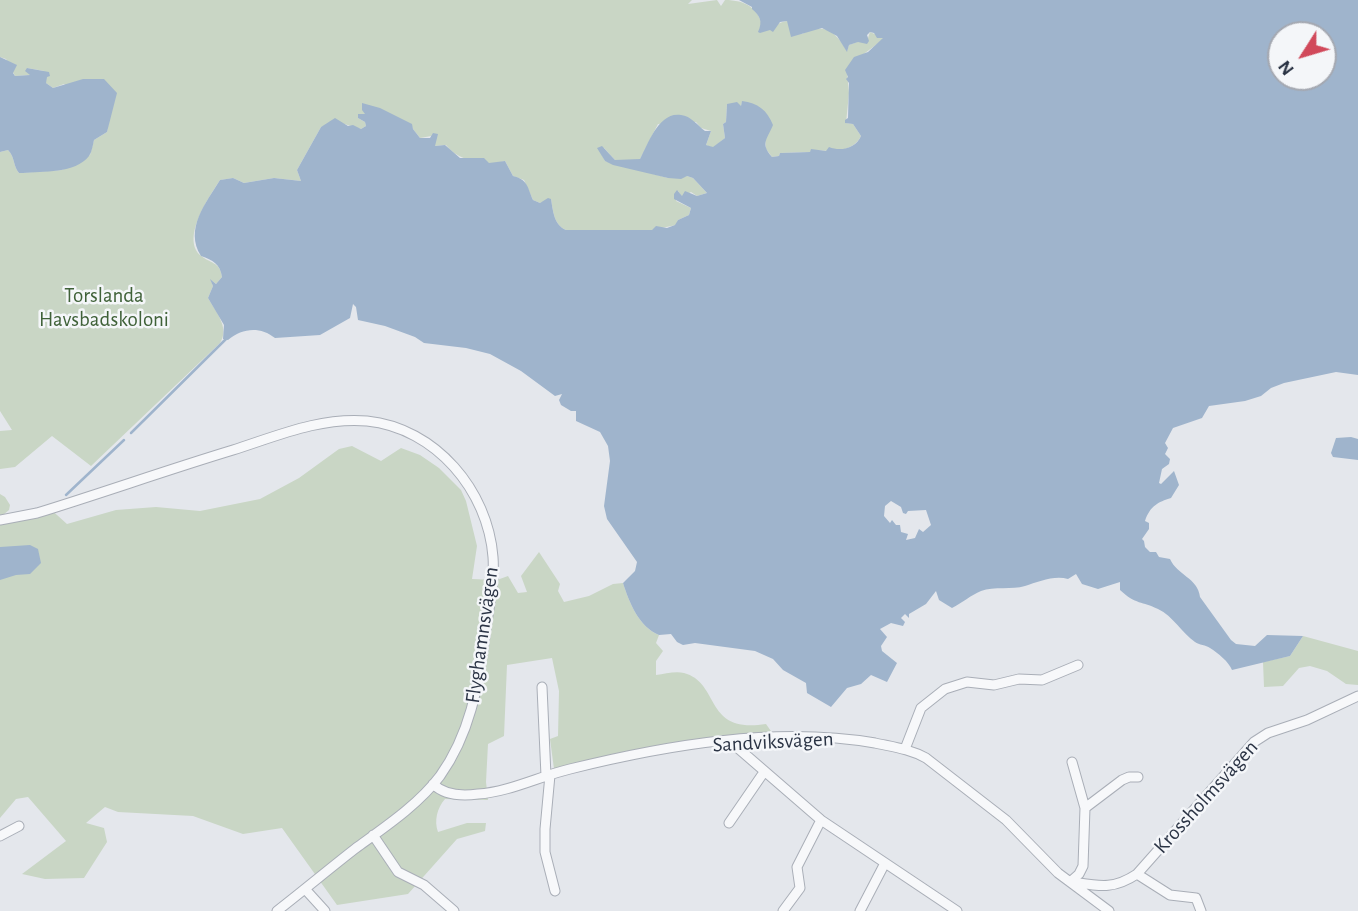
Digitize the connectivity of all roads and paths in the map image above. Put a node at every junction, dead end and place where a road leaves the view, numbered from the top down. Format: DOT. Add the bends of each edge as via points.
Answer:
graph roads {
  1 [pos="0,520"];
  2 [pos="1078,665"];
  3 [pos="541,687"];
  4 [pos="1358,696"];
  5 [pos="737,740"];
  6 [pos="905,749"];
  7 [pos="1072,762"];
  8 [pos="764,772"];
  9 [pos="548,775"];
  10 [pos="1138,777"];
  11 [pos="433,784"];
  12 [pos="1085,808"];
  13 [pos="821,820"];
  14 [pos="729,823"];
  15 [pos="19,826"];
  16 [pos="373,835"];
  17 [pos="0,836"];
  18 [pos="885,863"];
  19 [pos="1137,874"];
  20 [pos="1070,882"];
  21 [pos="305,889"];
  22 [pos="555,891"];
  23 [pos="277,911"];
  24 [pos="324,911"];
  25 [pos="454,911"];
  26 [pos="783,911"];
  27 [pos="860,911"];
  28 [pos="957,911"];
  29 [pos="1109,911"];
  30 [pos="1202,911"];
  1 -- 11 [label="street, Flyghamnsvägen" via="37,513 320,423 368,421 419,439 449,461 469,485 484,514 493,558 474,705 453,755"];
  2 -- 6 [label="street" via="1042,680 994,685 968,682 946,689 921,708"];
  3 -- 9 [label="street"];
  4 -- 19 [label="street, Krossholmsvägen" via="1254,742"];
  5 -- 6 [label="street, Sandviksvägen" via="831,737"];
  5 -- 8 [label="street" via="739,749"];
  5 -- 9 [label="street, Sandviksvägen" via="631,756"];
  6 -- 20 [label="street, Sandviksvägen" via="926,758 1006,820"];
  7 -- 12 [label="street"];
  8 -- 13 [label="street"];
  8 -- 14 [label="street"];
  9 -- 11 [label="street, Sandviksvägen" via="475,795 447,792"];
  9 -- 22 [label="street" via="545,854"];
  10 -- 12 [label="street" via="1122,780"];
  11 -- 16 [label="street, Flyghamnsvägen"];
  12 -- 20 [label="street" via="1083,866"];
  13 -- 18 [label="street"];
  13 -- 26 [label="street" via="797,867 800,888"];
  15 -- 17 [label="street"];
  16 -- 21 [label="street, Flyghamnsvägen"];
  16 -- 25 [label="street" via="398,872 424,885"];
  18 -- 27 [label="street"];
  18 -- 28 [label="street"];
  19 -- 20 [label="street, Krossholmsvägen" via="1109,886"];
  19 -- 30 [label="street, Krossholmsvägen" via="1170,895 1196,898"];
  20 -- 29 [label="street, Sandviksvägen"];
  21 -- 23 [label="street, Flyghamnsvägen"];
  21 -- 24 [label="street"];
}
